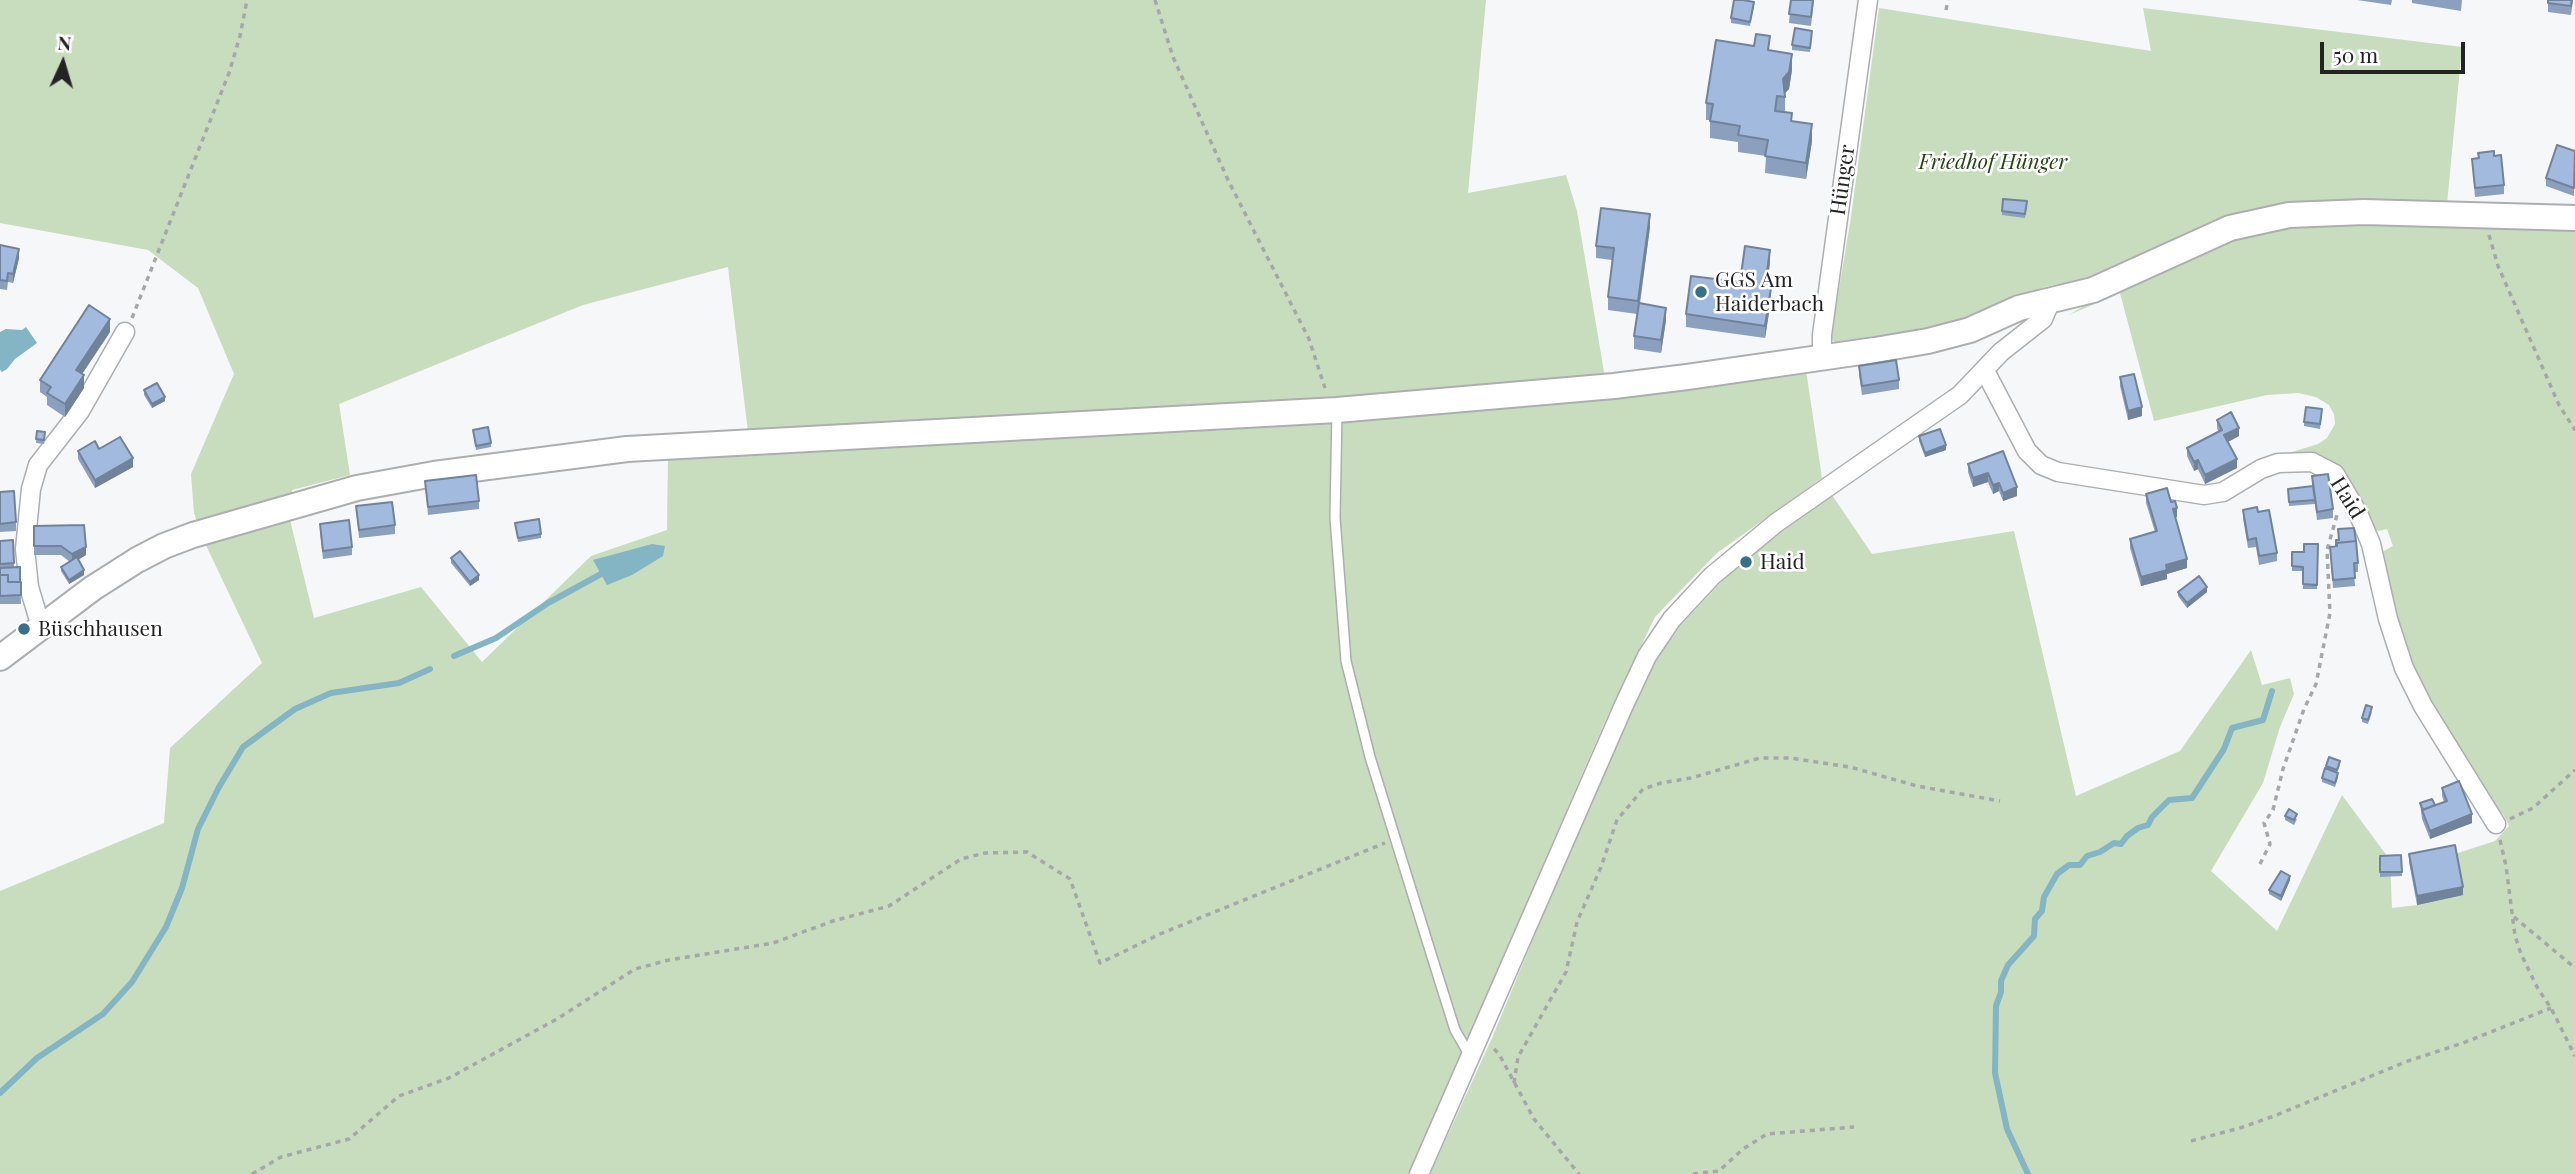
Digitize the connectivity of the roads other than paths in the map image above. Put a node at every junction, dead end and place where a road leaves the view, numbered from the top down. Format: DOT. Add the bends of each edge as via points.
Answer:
graph roads {
  1 [pos="1868,0"];
  2 [pos="2575,218"];
  3 [pos="2051,300"];
  4 [pos="125,332"];
  5 [pos="1822,359"];
  6 [pos="1986,371"];
  7 [pos="1337,410"];
  8 [pos="40,627"];
  9 [pos="0,657"];
  10 [pos="2496,824"];
  11 [pos="1471,1057"];
  12 [pos="1419,1174"];
  1 -- 5 [label="street, Hünger"];
  2 -- 3 [label="street" via="2288,215 2230,228 2093,290"];
  3 -- 5 [label="street" via="1949,336"];
  3 -- 6 [label="street" via="2043,319 2001,352"];
  4 -- 8 [label="street" via="80,411 38,465 31,489 25,548"];
  5 -- 7 [label="street" via="1614,386"];
  6 -- 10 [label="street, Haid" via="2027,451 2041,465 2058,472 2204,495 2223,492 2278,463 2312,462 2335,474 2371,544 2404,667"];
  6 -- 11 [label="street" via="1880,453 1776,523 1712,576 1672,619 1647,656 1613,730"];
  7 -- 8 [label="street" via="627,449 434,474 357,488 164,546 93,588"];
  7 -- 11 [label="lane" via="1335,518 1346,661 1370,757 1455,1030"];
  8 -- 9 [label="street"];
  11 -- 12 [label="street"];
}
